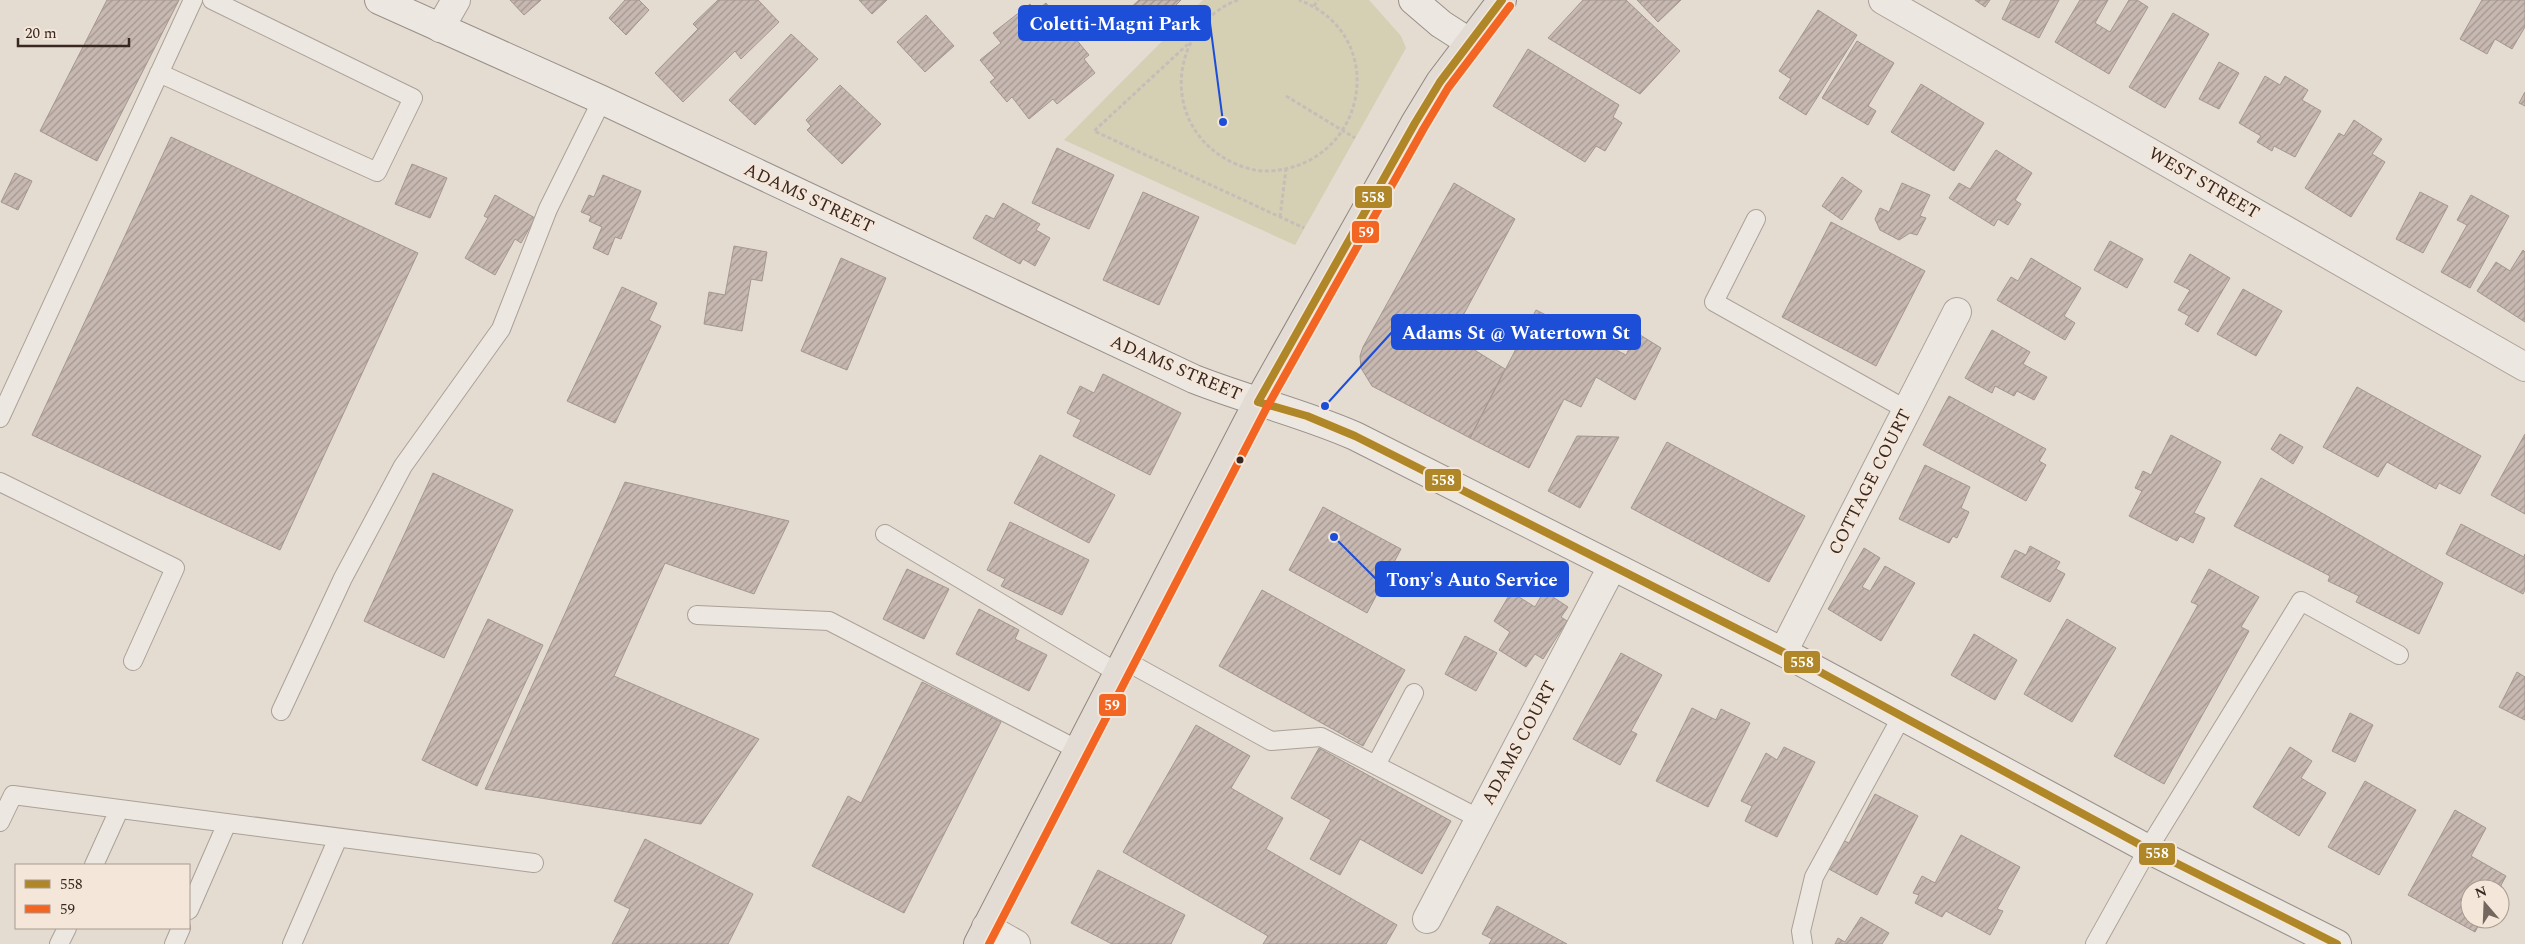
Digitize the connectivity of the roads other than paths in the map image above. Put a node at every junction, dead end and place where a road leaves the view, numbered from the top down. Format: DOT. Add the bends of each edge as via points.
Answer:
graph roads {
  1 [pos="193,0"];
  2 [pos="212,0"];
  3 [pos="379,0"];
  4 [pos="456,0"];
  5 [pos="1413,0"];
  6 [pos="1502,0"];
  7 [pos="1883,0"];
  8 [pos="440,28"];
  9 [pos="1469,42"];
  10 [pos="159,74"];
  11 [pos="602,100"];
  12 [pos="1756,219"];
  13 [pos="1957,312"];
  14 [pos="2525,367"];
  15 [pos="1258,402"];
  16 [pos="1907,410"];
  17 [pos="0,418"];
  18 [pos="0,482"];
  19 [pos="884,534"];
  20 [pos="1612,566"];
  21 [pos="697,615"];
  22 [pos="1783,652"];
  23 [pos="2399,654"];
  24 [pos="132,661"];
  25 [pos="1121,666"];
  26 [pos="1414,693"];
  27 [pos="282,711"];
  28 [pos="1902,716"];
  29 [pos="1078,750"];
  30 [pos="1376,765"];
  31 [pos="119,810"];
  32 [pos="1480,819"];
  33 [pos="0,822"];
  34 [pos="227,823"];
  35 [pos="338,838"];
  36 [pos="2148,849"];
  37 [pos="94,864"];
  38 [pos="534,864"];
  39 [pos="190,908"];
  40 [pos="1427,919"];
  41 [pos="66,929"];
  42 [pos="181,929"];
  43 [pos="982,936"];
  44 [pos="59,944"];
  45 [pos="174,944"];
  46 [pos="292,944"];
  47 [pos="1016,944"];
  48 [pos="1803,944"];
  49 [pos="2095,944"];
  50 [pos="2337,944"];
  1 -- 10 [label="lane"];
  2 -- 10 [label="lane" via="413,98 377,172"];
  3 -- 8 [label="street, ADAMS STREET"];
  4 -- 8 [label="street"];
  5 -- 9 [label="street"];
  6 -- 9 [label="main road"];
  7 -- 14 [label="street, WEST STREET"];
  8 -- 11 [label="street, ADAMS STREET"];
  9 -- 15 [label="main road" via="1440,82"];
  10 -- 17 [label="lane"];
  11 -- 15 [label="street, ADAMS STREET" via="1194,379"];
  11 -- 27 [label="lane" via="548,209 501,329 403,466 343,578"];
  12 -- 16 [label="lane" via="1714,302"];
  13 -- 16 [label="street, COTTAGE COURT"];
  15 -- 20 [label="street, ADAMS STREET" via="1307,416 1356,436"];
  15 -- 25 [label="main road"];
  16 -- 22 [label="street, COTTAGE COURT"];
  18 -- 24 [label="lane" via="175,568"];
  19 -- 25 [label="lane"];
  20 -- 22 [label="street, ADAMS STREET"];
  20 -- 32 [label="street, ADAMS COURT"];
  21 -- 29 [label="lane" via="829,621"];
  22 -- 28 [label="street, ADAMS STREET"];
  23 -- 36 [label="lane" via="2301,601"];
  25 -- 29 [label="main road"];
  25 -- 30 [label="lane" via="1271,741 1321,737"];
  26 -- 30 [label="lane"];
  28 -- 36 [label="street, ADAMS STREET"];
  28 -- 48 [label="lane" via="1814,877 1801,931"];
  29 -- 43 [label="main road"];
  30 -- 32 [label="lane"];
  31 -- 33 [label="lane" via="13,795"];
  31 -- 34 [label="lane"];
  31 -- 37 [label="lane"];
  32 -- 40 [label="street, ADAMS COURT"];
  34 -- 35 [label="lane"];
  34 -- 39 [label="lane"];
  35 -- 38 [label="lane"];
  35 -- 46 [label="lane"];
  36 -- 49 [label="lane"];
  36 -- 50 [label="street, ADAMS STREET"];
  41 -- 44 [label="lane"];
  42 -- 45 [label="lane"];
  43 -- 47 [label="street"];
}
